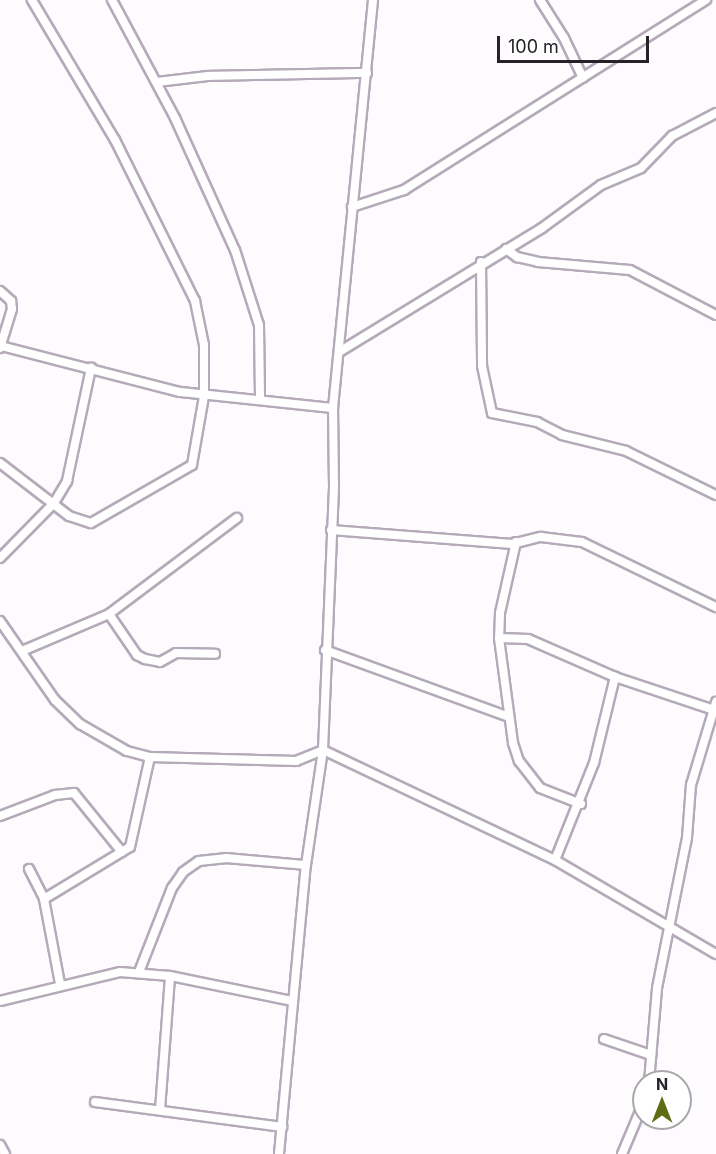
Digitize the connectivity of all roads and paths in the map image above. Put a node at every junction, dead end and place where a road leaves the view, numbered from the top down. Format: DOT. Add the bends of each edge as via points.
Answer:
graph roads {
  1 [pos="32,0"];
  2 [pos="112,0"];
  3 [pos="373,0"];
  4 [pos="540,0"];
  5 [pos="706,0"];
  6 [pos="367,74"];
  7 [pos="583,78"];
  8 [pos="157,82"];
  9 [pos="716,113"];
  10 [pos="352,207"];
  11 [pos="506,249"];
  12 [pos="481,262"];
  13 [pos="0,291"];
  14 [pos="716,315"];
  15 [pos="1,347"];
  16 [pos="339,352"];
  17 [pos="91,368"];
  18 [pos="204,396"];
  19 [pos="260,399"];
  20 [pos="333,408"];
  21 [pos="0,463"];
  22 [pos="716,495"];
  23 [pos="54,503"];
  24 [pos="237,518"];
  25 [pos="332,530"];
  26 [pos="516,542"];
  27 [pos="0,558"];
  28 [pos="716,607"];
  29 [pos="109,614"];
  30 [pos="0,621"];
  31 [pos="499,638"];
  32 [pos="325,650"];
  33 [pos="22,651"];
  34 [pos="215,654"];
  35 [pos="615,677"];
  36 [pos="715,706"];
  37 [pos="509,717"];
  38 [pos="323,750"];
  39 [pos="150,757"];
  40 [pos="580,804"];
  41 [pos="0,816"];
  42 [pos="122,852"];
  43 [pos="555,860"];
  44 [pos="306,865"];
  45 [pos="29,868"];
  46 [pos="44,899"];
  47 [pos="670,925"];
  48 [pos="716,954"];
  49 [pos="139,972"];
  50 [pos="170,976"];
  51 [pos="60,984"];
  52 [pos="0,1001"];
  53 [pos="292,1001"];
  54 [pos="604,1039"];
  55 [pos="651,1055"];
  56 [pos="650,1070"];
  57 [pos="96,1102"];
  58 [pos="160,1110"];
  59 [pos="282,1127"];
  60 [pos="632,1130"];
  61 [pos="0,1144"];
  62 [pos="5,1154"];
  63 [pos="279,1154"];
  64 [pos="622,1154"];
  1 -- 18 [label="street" via="116,140 191,292 204,345"];
  2 -- 8 [label="street"];
  3 -- 6 [label="street"];
  4 -- 7 [label="street"];
  5 -- 7 [label="street"];
  6 -- 8 [label="street" via="208,76"];
  6 -- 10 [label="street"];
  7 -- 10 [label="street" via="404,190"];
  8 -- 19 [label="street" via="214,202 254,303 259,325"];
  9 -- 11 [label="street" via="672,136 641,168 601,185"];
  10 -- 16 [label="street"];
  11 -- 12 [label="street"];
  11 -- 14 [label="street" via="538,262 630,270"];
  12 -- 16 [label="street"];
  12 -- 22 [label="street" via="482,366 492,413 537,422 562,435 626,451"];
  13 -- 15 [label="street" via="11,301 12,309"];
  15 -- 17 [label="street"];
  16 -- 20 [label="street"];
  17 -- 18 [label="street"];
  17 -- 23 [label="street" via="71,468"];
  18 -- 19 [label="street"];
  18 -- 23 [label="street" via="192,465 91,524 82,523"];
  19 -- 20 [label="street"];
  20 -- 25 [label="street"];
  21 -- 23 [label="street"];
  23 -- 27 [label="street"];
  24 -- 29 [label="street"];
  25 -- 26 [label="street"];
  25 -- 32 [label="street"];
  26 -- 28 [label="street" via="541,537 582,542"];
  26 -- 31 [label="street" via="500,613"];
  29 -- 33 [label="street"];
  29 -- 34 [label="street" via="137,655 145,659 160,662 176,653"];
  30 -- 33 [label="street"];
  31 -- 35 [label="street" via="528,639"];
  31 -- 37 [label="street"];
  32 -- 37 [label="street"];
  32 -- 38 [label="street"];
  33 -- 39 [label="street" via="55,700 80,724 127,751"];
  35 -- 36 [label="street"];
  35 -- 40 [label="street"];
  36 -- 47 [label="street" via="691,785 687,838"];
  37 -- 40 [label="street" via="519,761 531,779 548,793"];
  38 -- 39 [label="street" via="296,761"];
  38 -- 43 [label="street"];
  38 -- 44 [label="street"];
  39 -- 42 [label="street" via="134,837"];
  40 -- 43 [label="street"];
  41 -- 42 [label="street" via="54,795 74,793"];
  42 -- 46 [label="street"];
  43 -- 47 [label="street"];
  44 -- 49 [label="street" via="227,858 199,861 183,872 172,888"];
  44 -- 53 [label="street"];
  45 -- 46 [label="street"];
  46 -- 51 [label="street"];
  47 -- 48 [label="street"];
  47 -- 55 [label="street" via="657,988"];
  49 -- 50 [label="street"];
  49 -- 51 [label="street"];
  50 -- 53 [label="street"];
  50 -- 58 [label="street"];
  51 -- 52 [label="street"];
  53 -- 59 [label="street"];
  54 -- 55 [label="street"];
  55 -- 56 [label="street"];
  57 -- 58 [label="street"];
  58 -- 59 [label="street"];
  59 -- 63 [label="street"];
  60 -- 64 [label="street"];
  61 -- 62 [label="street"];
}
